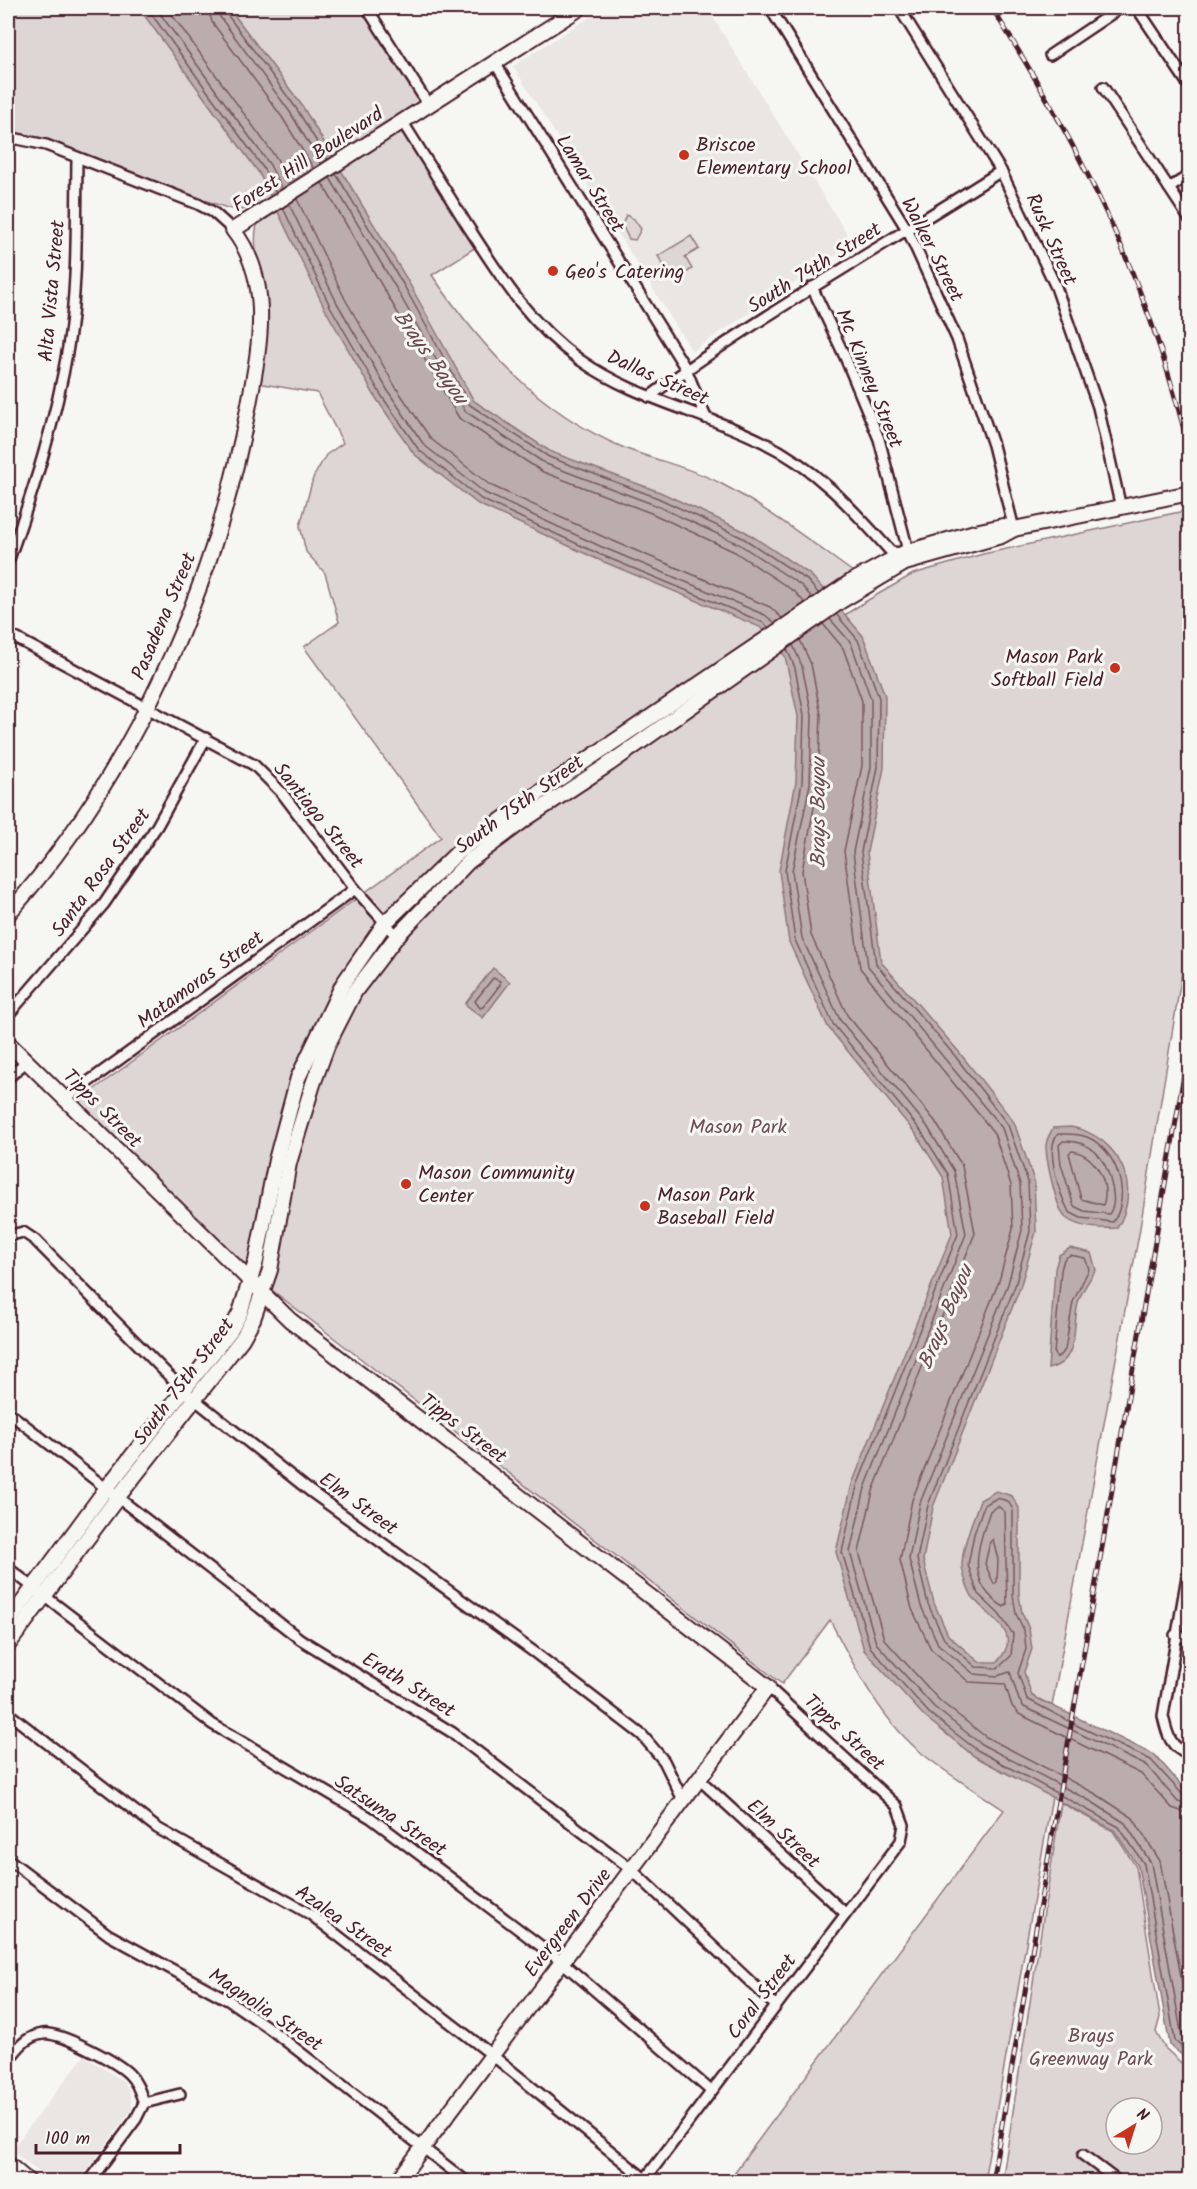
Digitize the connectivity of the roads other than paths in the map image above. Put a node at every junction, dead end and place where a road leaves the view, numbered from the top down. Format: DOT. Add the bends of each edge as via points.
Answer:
graph roads {
  1 [pos="579,8"];
  2 [pos="770,8"];
  3 [pos="899,8"];
  4 [pos="1120,8"];
  5 [pos="1137,8"];
  6 [pos="372,9"];
  7 [pos="1050,55"];
  8 [pos="495,63"];
  9 [pos="1103,87"];
  10 [pos="1190,87"];
  11 [pos="428,104"];
  12 [pos="402,122"];
  13 [pos="8,137"];
  14 [pos="77,159"];
  15 [pos="1001,171"];
  16 [pos="1190,175"];
  17 [pos="1169,188"];
  18 [pos="1190,220"];
  19 [pos="233,230"];
  20 [pos="908,231"];
  21 [pos="812,287"];
  22 [pos="686,369"];
  23 [pos="649,397"];
  24 [pos="706,418"];
  25 [pos="1190,493"];
  26 [pos="1121,508"];
  27 [pos="1014,529"];
  28 [pos="904,553"];
  29 [pos="8,562"];
  30 [pos="852,588"];
  31 [pos="8,634"];
  32 [pos="752,655"];
  33 [pos="145,707"];
  34 [pos="206,738"];
  35 [pos="355,889"];
  36 [pos="8,914"];
  37 [pos="385,924"];
  38 [pos="396,936"];
  39 [pos="8,1015"];
  40 [pos="8,1042"];
  41 [pos="27,1061"];
  42 [pos="8,1078"];
  43 [pos="298,1078"];
  44 [pos="313,1084"];
  45 [pos="66,1098"];
  46 [pos="11,1235"];
  47 [pos="250,1281"];
  48 [pos="262,1293"];
  49 [pos="190,1396"];
  50 [pos="8,1412"];
  51 [pos="112,1493"];
  52 [pos="1190,1559"];
  53 [pos="8,1568"];
  54 [pos="39,1592"];
  55 [pos="8,1622"];
  56 [pos="1175,1635"];
  57 [pos="1190,1639"];
  58 [pos="8,1645"];
  59 [pos="768,1687"];
  60 [pos="8,1713"];
  61 [pos="1190,1755"];
  62 [pos="699,1779"];
  63 [pos="683,1800"];
  64 [pos="903,1830"];
  65 [pos="8,1859"];
  66 [pos="631,1869"];
  67 [pos="845,1913"];
  68 [pos="562,1962"];
  69 [pos="776,2006"];
  70 [pos="492,2055"];
  71 [pos="8,2061"];
  72 [pos="711,2091"];
  73 [pos="180,2094"];
  74 [pos="144,2103"];
  75 [pos="424,2145"];
  76 [pos="1083,2155"];
  77 [pos="8,2164"];
  78 [pos="644,2180"];
  79 [pos="29,2181"];
  80 [pos="89,2181"];
  81 [pos="397,2181"];
  82 [pos="467,2181"];
  83 [pos="1119,2181"];
  1 -- 8 [label="main road, Forest Hill Boulevard"];
  2 -- 20 [label="street, Walker Street"];
  3 -- 15 [label="street, Rusk Street"];
  4 -- 7 [label="street"];
  5 -- 10 [label="street"];
  6 -- 11 [label="street"];
  8 -- 11 [label="main road, Forest Hill Boulevard"];
  8 -- 22 [label="street, Lamar Street"];
  9 -- 17 [label="street"];
  11 -- 12 [label="main road, Forest Hill Boulevard"];
  12 -- 19 [label="main road, Forest Hill Boulevard"];
  12 -- 23 [label="street, Dallas Street" via="511,295 579,359"];
  13 -- 14 [label="street, Forest Hill Boulevard" via="45,145"];
  14 -- 19 [label="street, Forest Hill Boulevard" via="198,204"];
  14 -- 29 [label="street, Alta Vista Street" via="69,345 52,427"];
  15 -- 20 [label="street, South 74th Street"];
  15 -- 26 [label="street, Rusk Street" via="1056,287 1098,407"];
  16 -- 17 [label="street"];
  17 -- 18 [label="street"];
  19 -- 33 [label="main road, Pasadena Street" via="250,258 261,302 254,378 225,511 197,597"];
  20 -- 21 [label="street, South 74th Street"];
  20 -- 27 [label="street, Walker Street" via="957,339 993,445"];
  21 -- 22 [label="street, South 74th Street"];
  21 -- 28 [label="street, Mc Kinney Street" via="879,439 907,547"];
  22 -- 23 [label="street, South 74th Street"];
  22 -- 24 [label="street, Lamar Street"];
  23 -- 24 [label="street, Dallas Street"];
  24 -- 28 [label="street, Dallas Street" via="761,440 800,462 839,494 891,552"];
  25 -- 26 [label="main road, South 75th Street"];
  26 -- 27 [label="main road, South 75th Street"];
  27 -- 28 [label="main road, South 75th Street" via="1006,526 975,532"];
  27 -- 30 [label="main road, South 75th Street" via="905,563"];
  28 -- 30 [label="main road, South 75th Street"];
  30 -- 32 [label="main road, South 75th Street"];
  31 -- 33 [label="street, Santiago Street"];
  32 -- 37 [label="main road, South 75th Street" via="547,787 459,850"];
  32 -- 38 [label="main road, South 75th Street" via="609,764 468,862"];
  33 -- 34 [label="street, Santiago Street"];
  33 -- 36 [label="main road, Pasadena Street" via="74,830"];
  34 -- 35 [label="street, Santiago Street" via="264,773"];
  34 -- 39 [label="street, Santa Rosa Street" via="157,826 109,896"];
  35 -- 37 [label="street, Santiago Street"];
  35 -- 45 [label="street, Matamoras Street"];
  37 -- 38 [label="street, Santiago Street"];
  37 -- 43 [label="main road, South 75th Street" via="343,984"];
  38 -- 44 [label="main road, South 75th Street" via="355,991"];
  40 -- 41 [label="main road, Tipps Street"];
  41 -- 42 [label="street"];
  41 -- 45 [label="main road, Tipps Street"];
  43 -- 44 [label="main road"];
  43 -- 47 [label="main road, South 75th Street"];
  44 -- 48 [label="main road, South 75th Street" via="289,1163 270,1270"];
  45 -- 47 [label="main road, Tipps Street"];
  46 -- 49 [label="street, Elm Street" via="23,1232 35,1240"];
  47 -- 48 [label="main road, Tipps Street"];
  47 -- 49 [label="main road, South 75th Street" via="240,1313"];
  48 -- 49 [label="main road, South 75th Street" via="242,1339"];
  48 -- 59 [label="main road, Tipps Street" via="290,1320"];
  49 -- 51 [label="main road, South 75th Street"];
  49 -- 63 [label="street, Elm Street" via="310,1491 642,1735 664,1761"];
  50 -- 51 [label="street, Erath Street"];
  51 -- 54 [label="main road, South 75th Street"];
  51 -- 66 [label="street, Erath Street" via="300,1639 453,1733"];
  52 -- 56 [label="street"];
  53 -- 54 [label="street, Satsuma Street"];
  54 -- 55 [label="main road, South 75th Street"];
  54 -- 58 [label="main road, South 75th Street"];
  54 -- 68 [label="street, Satsuma Street" via="212,1724 371,1818"];
  56 -- 57 [label="street"];
  56 -- 61 [label="street" via="1164,1713 1168,1740"];
  59 -- 62 [label="main road, Evergreen Drive"];
  59 -- 64 [label="street, Tipps Street" via="897,1806"];
  60 -- 70 [label="street, Azalea Street" via="157,1828 310,1914"];
  62 -- 63 [label="main road, Evergreen Drive"];
  62 -- 67 [label="street, Elm Street"];
  63 -- 66 [label="main road, Evergreen Drive"];
  64 -- 67 [label="street, Coral Street" via="901,1840"];
  65 -- 75 [label="street, Magnolia Street" via="109,1935 269,2028"];
  66 -- 68 [label="main road, Evergreen Drive"];
  66 -- 69 [label="street, Erath Street"];
  67 -- 69 [label="street, Coral Street"];
  68 -- 70 [label="main road, Evergreen Drive"];
  68 -- 72 [label="street, Satsuma Street"];
  69 -- 72 [label="street, Coral Street"];
  70 -- 75 [label="main road, Evergreen Drive"];
  70 -- 78 [label="street, Azalea Street"];
  71 -- 74 [label="street" via="29,2038 51,2033 129,2074"];
  72 -- 78 [label="street, Coral Street"];
  73 -- 74 [label="street"];
  74 -- 80 [label="street"];
  75 -- 81 [label="main road, Evergreen Drive"];
  75 -- 82 [label="street, Magnolia Street"];
  76 -- 83 [label="street"];
  77 -- 79 [label="main road"];
}
